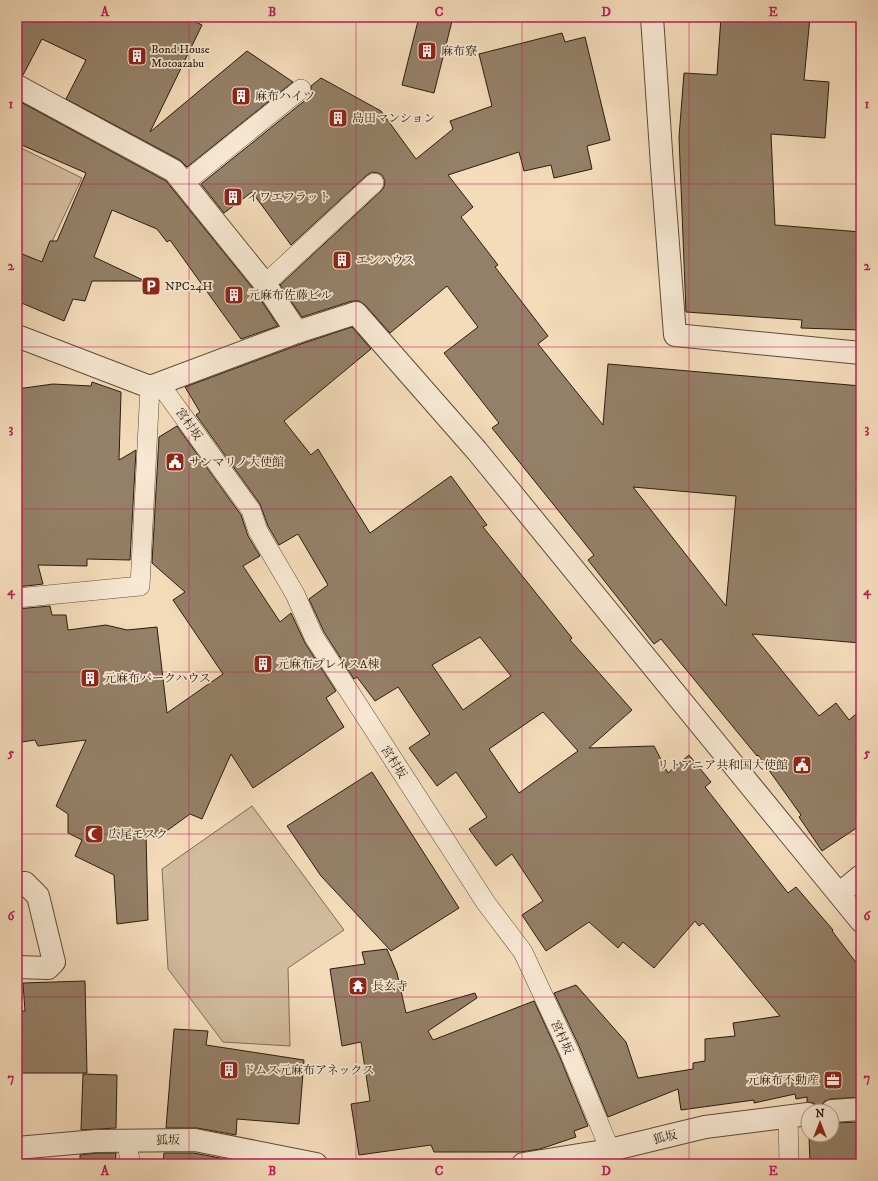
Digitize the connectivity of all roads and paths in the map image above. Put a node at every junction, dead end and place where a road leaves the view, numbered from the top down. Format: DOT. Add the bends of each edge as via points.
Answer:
graph roads {
  1 [pos="652,17"];
  2 [pos="17,86"];
  3 [pos="300,89"];
  4 [pos="374,183"];
  5 [pos="183,184"];
  6 [pos="265,284"];
  7 [pos="296,332"];
  8 [pos="17,336"];
  9 [pos="861,353"];
  10 [pos="155,385"];
  11 [pos="17,598"];
  12 [pos="861,876"];
  13 [pos="17,883"];
  14 [pos="839,894"];
  15 [pos="861,921"];
  16 [pos="17,967"];
  17 [pos="861,1109"];
  18 [pos="840,1110"];
  19 [pos="798,1115"];
  20 [pos="126,1141"];
  21 [pos="17,1148"];
  22 [pos="610,1150"];
  23 [pos="131,1164"];
  24 [pos="316,1164"];
  25 [pos="523,1164"];
  26 [pos="789,1164"];
  1 -- 9 [label="street" via="675,335"];
  2 -- 5 [label="street" via="174,171"];
  3 -- 5 [label="lane"];
  4 -- 6 [label="lane"];
  5 -- 6 [label="street"];
  6 -- 7 [label="street"];
  7 -- 10 [label="street"];
  7 -- 14 [label="street" via="356,313 482,457"];
  8 -- 10 [label="street"];
  10 -- 11 [label="lane" via="140,586"];
  10 -- 22 [label="lane, 宮村坂" via="251,510 258,531 295,594 314,637 486,903 522,952 569,1051"];
  12 -- 14 [label="street"];
  13 -- 16 [label="street" via="25,883 38,896 54,962 48,968"];
  14 -- 15 [label="street"];
  17 -- 18 [label="street"];
  19 -- 22 [label="street, 狐坂" via="706,1127"];
  19 -- 26 [label="lane"];
  20 -- 21 [label="street, 狐坂"];
  20 -- 23 [label="lane"];
  20 -- 24 [label="street, 狐坂" via="195,1140"];
  22 -- 25 [label="street, 狐坂"];
}
